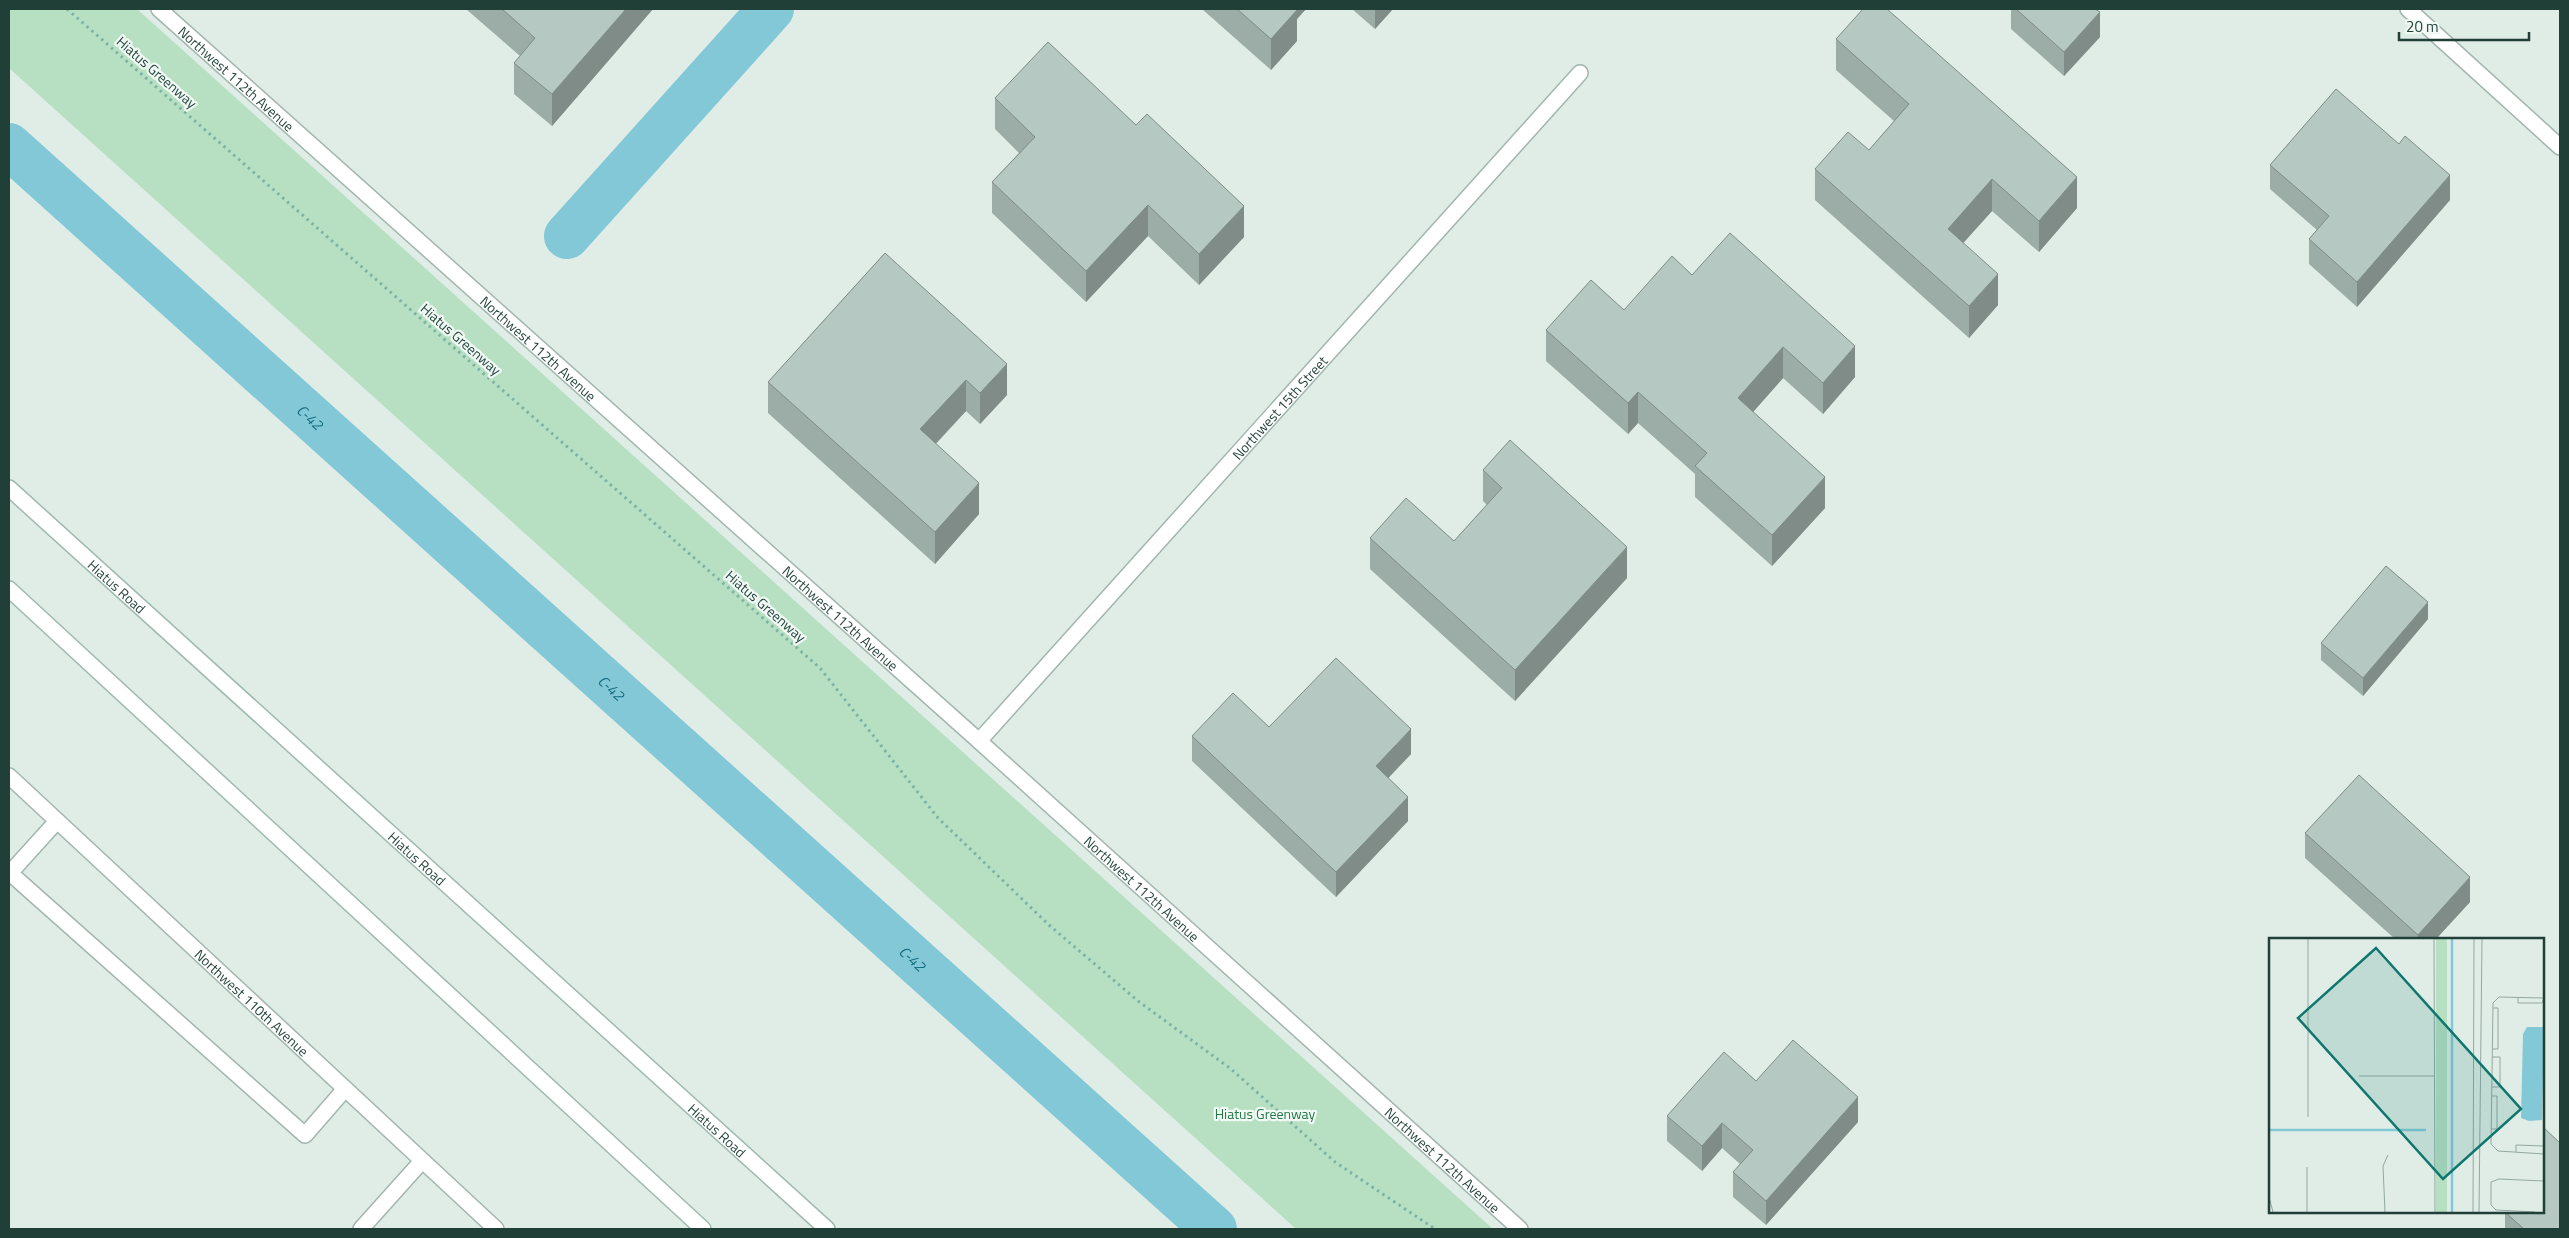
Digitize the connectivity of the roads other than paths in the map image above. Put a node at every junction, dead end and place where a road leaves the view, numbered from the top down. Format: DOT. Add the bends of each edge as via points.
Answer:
graph roads {
  1 [pos="159,9"];
  2 [pos="2408,9"];
  3 [pos="1580,73"];
  4 [pos="2560,147"];
  5 [pos="9,488"];
  6 [pos="9,589"];
  7 [pos="979,741"];
  8 [pos="9,776"];
  9 [pos="57,821"];
  10 [pos="345,1089"];
  11 [pos="422,1161"];
  12 [pos="362,1229"];
  13 [pos="496,1229"];
  14 [pos="703,1229"];
  15 [pos="827,1229"];
  16 [pos="1520,1229"];
  1 -- 7 [label="street, Northwest 112th Avenue"];
  2 -- 4 [label="street"];
  3 -- 7 [label="street, Northwest 15th Street"];
  5 -- 15 [label="street, Hiatus Road"];
  6 -- 14 [label="street"];
  7 -- 16 [label="street, Northwest 112th Avenue"];
  8 -- 9 [label="street, Northwest 110th Avenue"];
  9 -- 10 [label="street, Northwest 110th Avenue"];
  9 -- 10 [label="street" via="10,873 305,1135"];
  10 -- 11 [label="street, Northwest 110th Avenue"];
  11 -- 12 [label="street"];
  11 -- 13 [label="street, Northwest 110th Avenue"];
}
